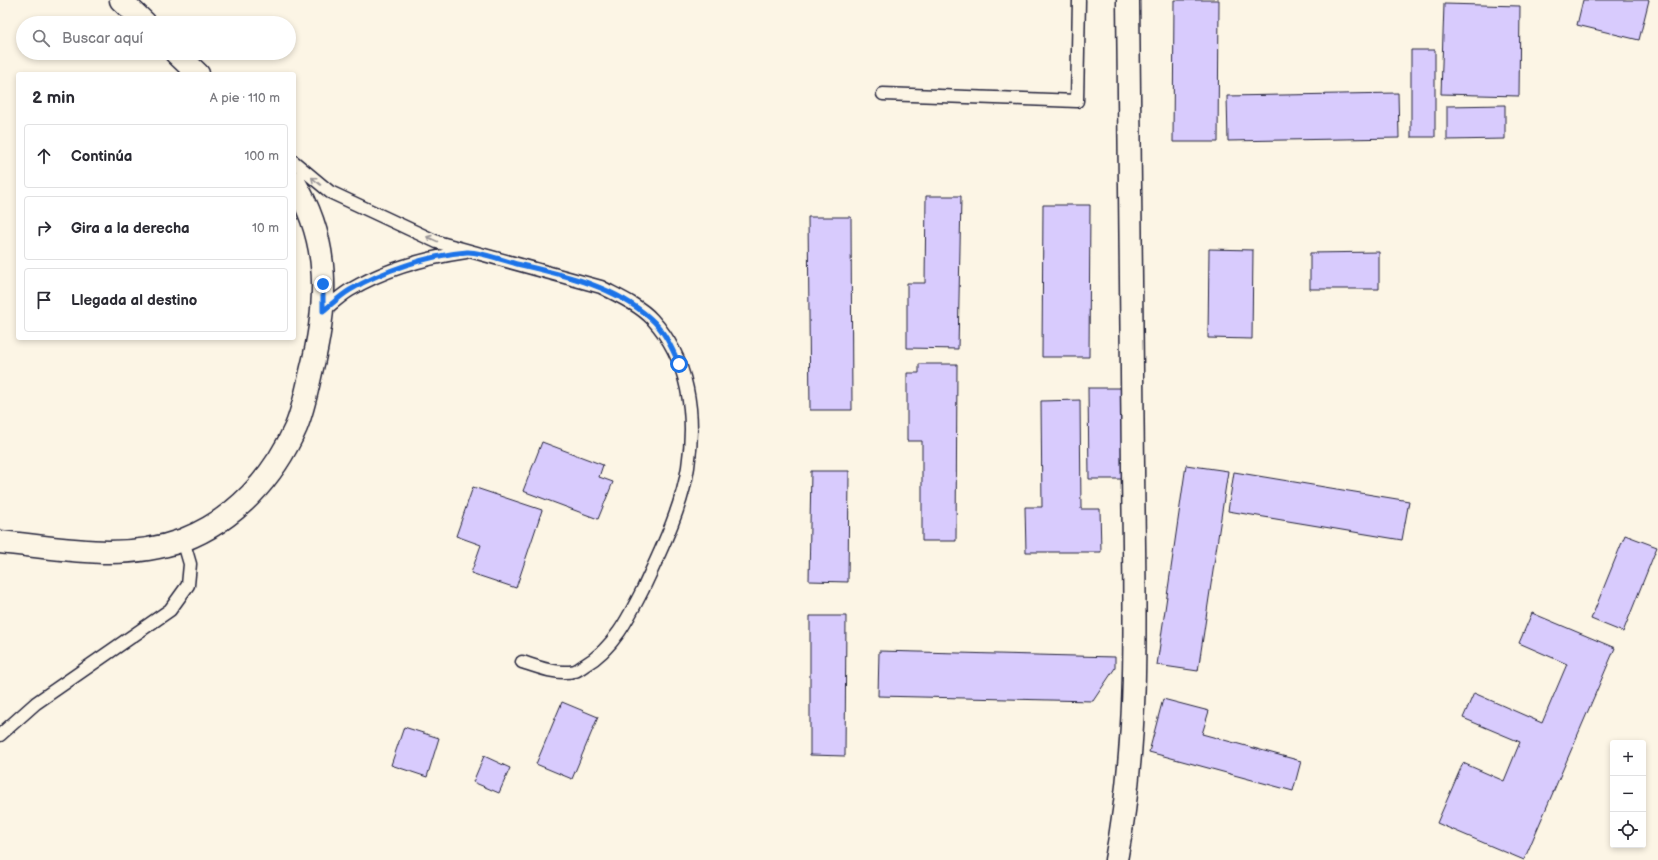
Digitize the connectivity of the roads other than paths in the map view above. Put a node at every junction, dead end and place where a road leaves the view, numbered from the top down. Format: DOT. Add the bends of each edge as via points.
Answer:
graph roads {
  1 [pos="121,0"];
  2 [pos="1079,0"];
  3 [pos="1128,0"];
  4 [pos="138,16"];
  5 [pos="183,60"];
  6 [pos="196,72"];
  7 [pos="883,94"];
  8 [pos="296,164"];
  9 [pos="296,185"];
  10 [pos="469,252"];
  11 [pos="323,311"];
  12 [pos="183,540"];
  13 [pos="0,542"];
  14 [pos="522,662"];
  15 [pos="0,735"];
  16 [pos="1116,860"];
  1 -- 4 [label="street"];
  2 -- 7 [label="lane" via="1077,101"];
  3 -- 16 [label="street" via="1136,671 1131,751"];
  5 -- 6 [label="street"];
  10 -- 8 [label="lane, one-way" via="437,242 330,192"];
  9 -- 11 [label="street" via="314,222 320,243 324,271"];
  10 -- 11 [label="lane" via="436,257 382,274 349,291"];
  10 -- 14 [label="lane" via="541,269 601,287 626,299 652,319 670,343 684,374 691,402 688,468 679,503 662,548 613,642 596,659 576,671 555,672"];
  11 -- 12 [label="street" via="317,348 301,412 281,455 267,477 246,501 212,525"];
  12 -- 13 [label="street" via="155,547 98,553"];
  12 -- 15 [label="lane" via="190,564 188,585 170,610 36,703"];
}
